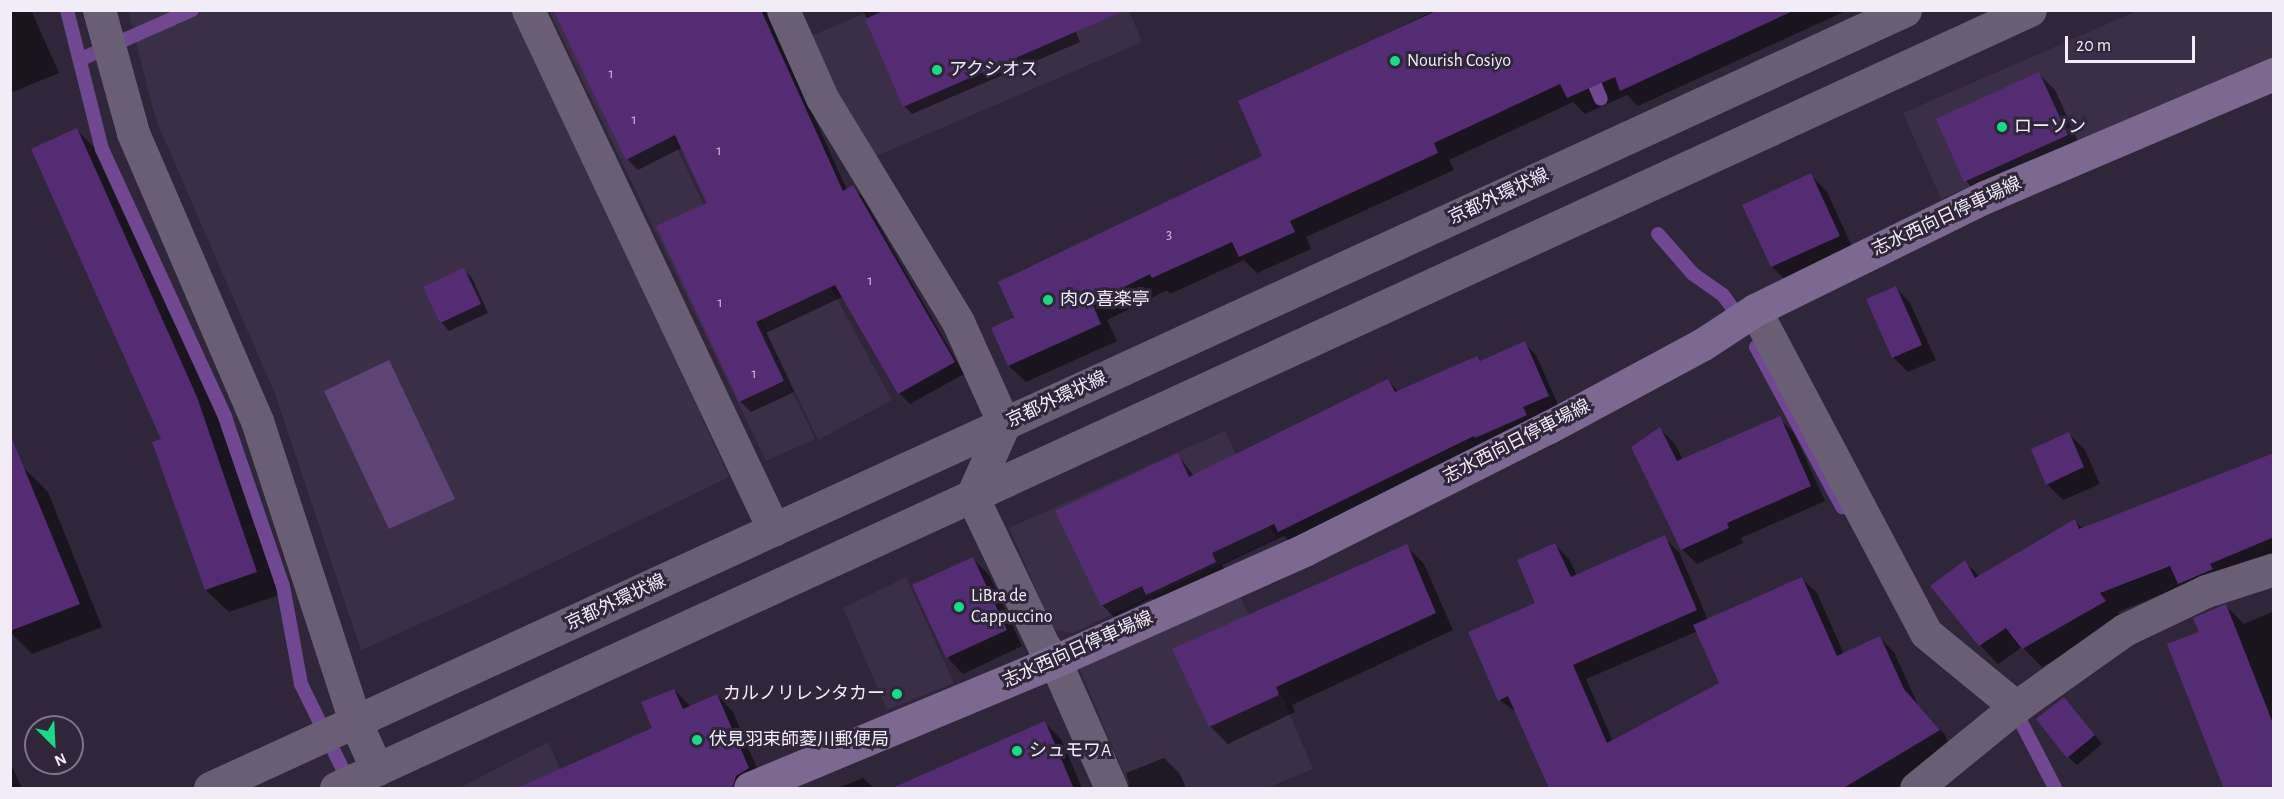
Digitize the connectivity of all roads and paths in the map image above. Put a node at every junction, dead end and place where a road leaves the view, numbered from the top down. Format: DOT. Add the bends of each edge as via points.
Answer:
graph roads {
  1 [pos="528,10"];
  2 [pos="783,10"];
  3 [pos="1905,10"];
  4 [pos="2030,10"];
  5 [pos="102,20"];
  6 [pos="2274,74"];
  7 [pos="1746,315"];
  8 [pos="1004,424"];
  9 [pos="972,496"];
  10 [pos="774,530"];
  11 [pos="2274,570"];
  12 [pos="1055,661"];
  13 [pos="2008,713"];
  14 [pos="338,731"];
  15 [pos="353,781"];
  16 [pos="210,789"];
  17 [pos="750,789"];
  18 [pos="1111,789"];
  19 [pos="1916,789"];
  1 -- 10 [label="street"];
  2 -- 8 [label="street" via="822,98 957,322"];
  3 -- 8 [label="street, 京都外環状線"];
  4 -- 9 [label="street"];
  5 -- 14 [label="street" via="134,134 257,421"];
  6 -- 7 [label="main road, 志水西向日停車場線" via="1984,197"];
  7 -- 12 [label="main road, 志水西向日停車場線" via="1703,344 1549,427 1306,549"];
  7 -- 13 [label="street" via="1926,633"];
  8 -- 9 [label="street"];
  8 -- 10 [label="street, 京都外環状線"];
  9 -- 12 [label="street" via="1043,645"];
  9 -- 15 [label="street"];
  10 -- 14 [label="street, 京都外環状線"];
  11 -- 13 [label="street" via="2206,591 2124,630"];
  12 -- 17 [label="main road, 志水西向日停車場線"];
  12 -- 18 [label="street"];
  13 -- 19 [label="street"];
  14 -- 15 [label="street"];
  14 -- 16 [label="street, 京都外環状線"];
}
